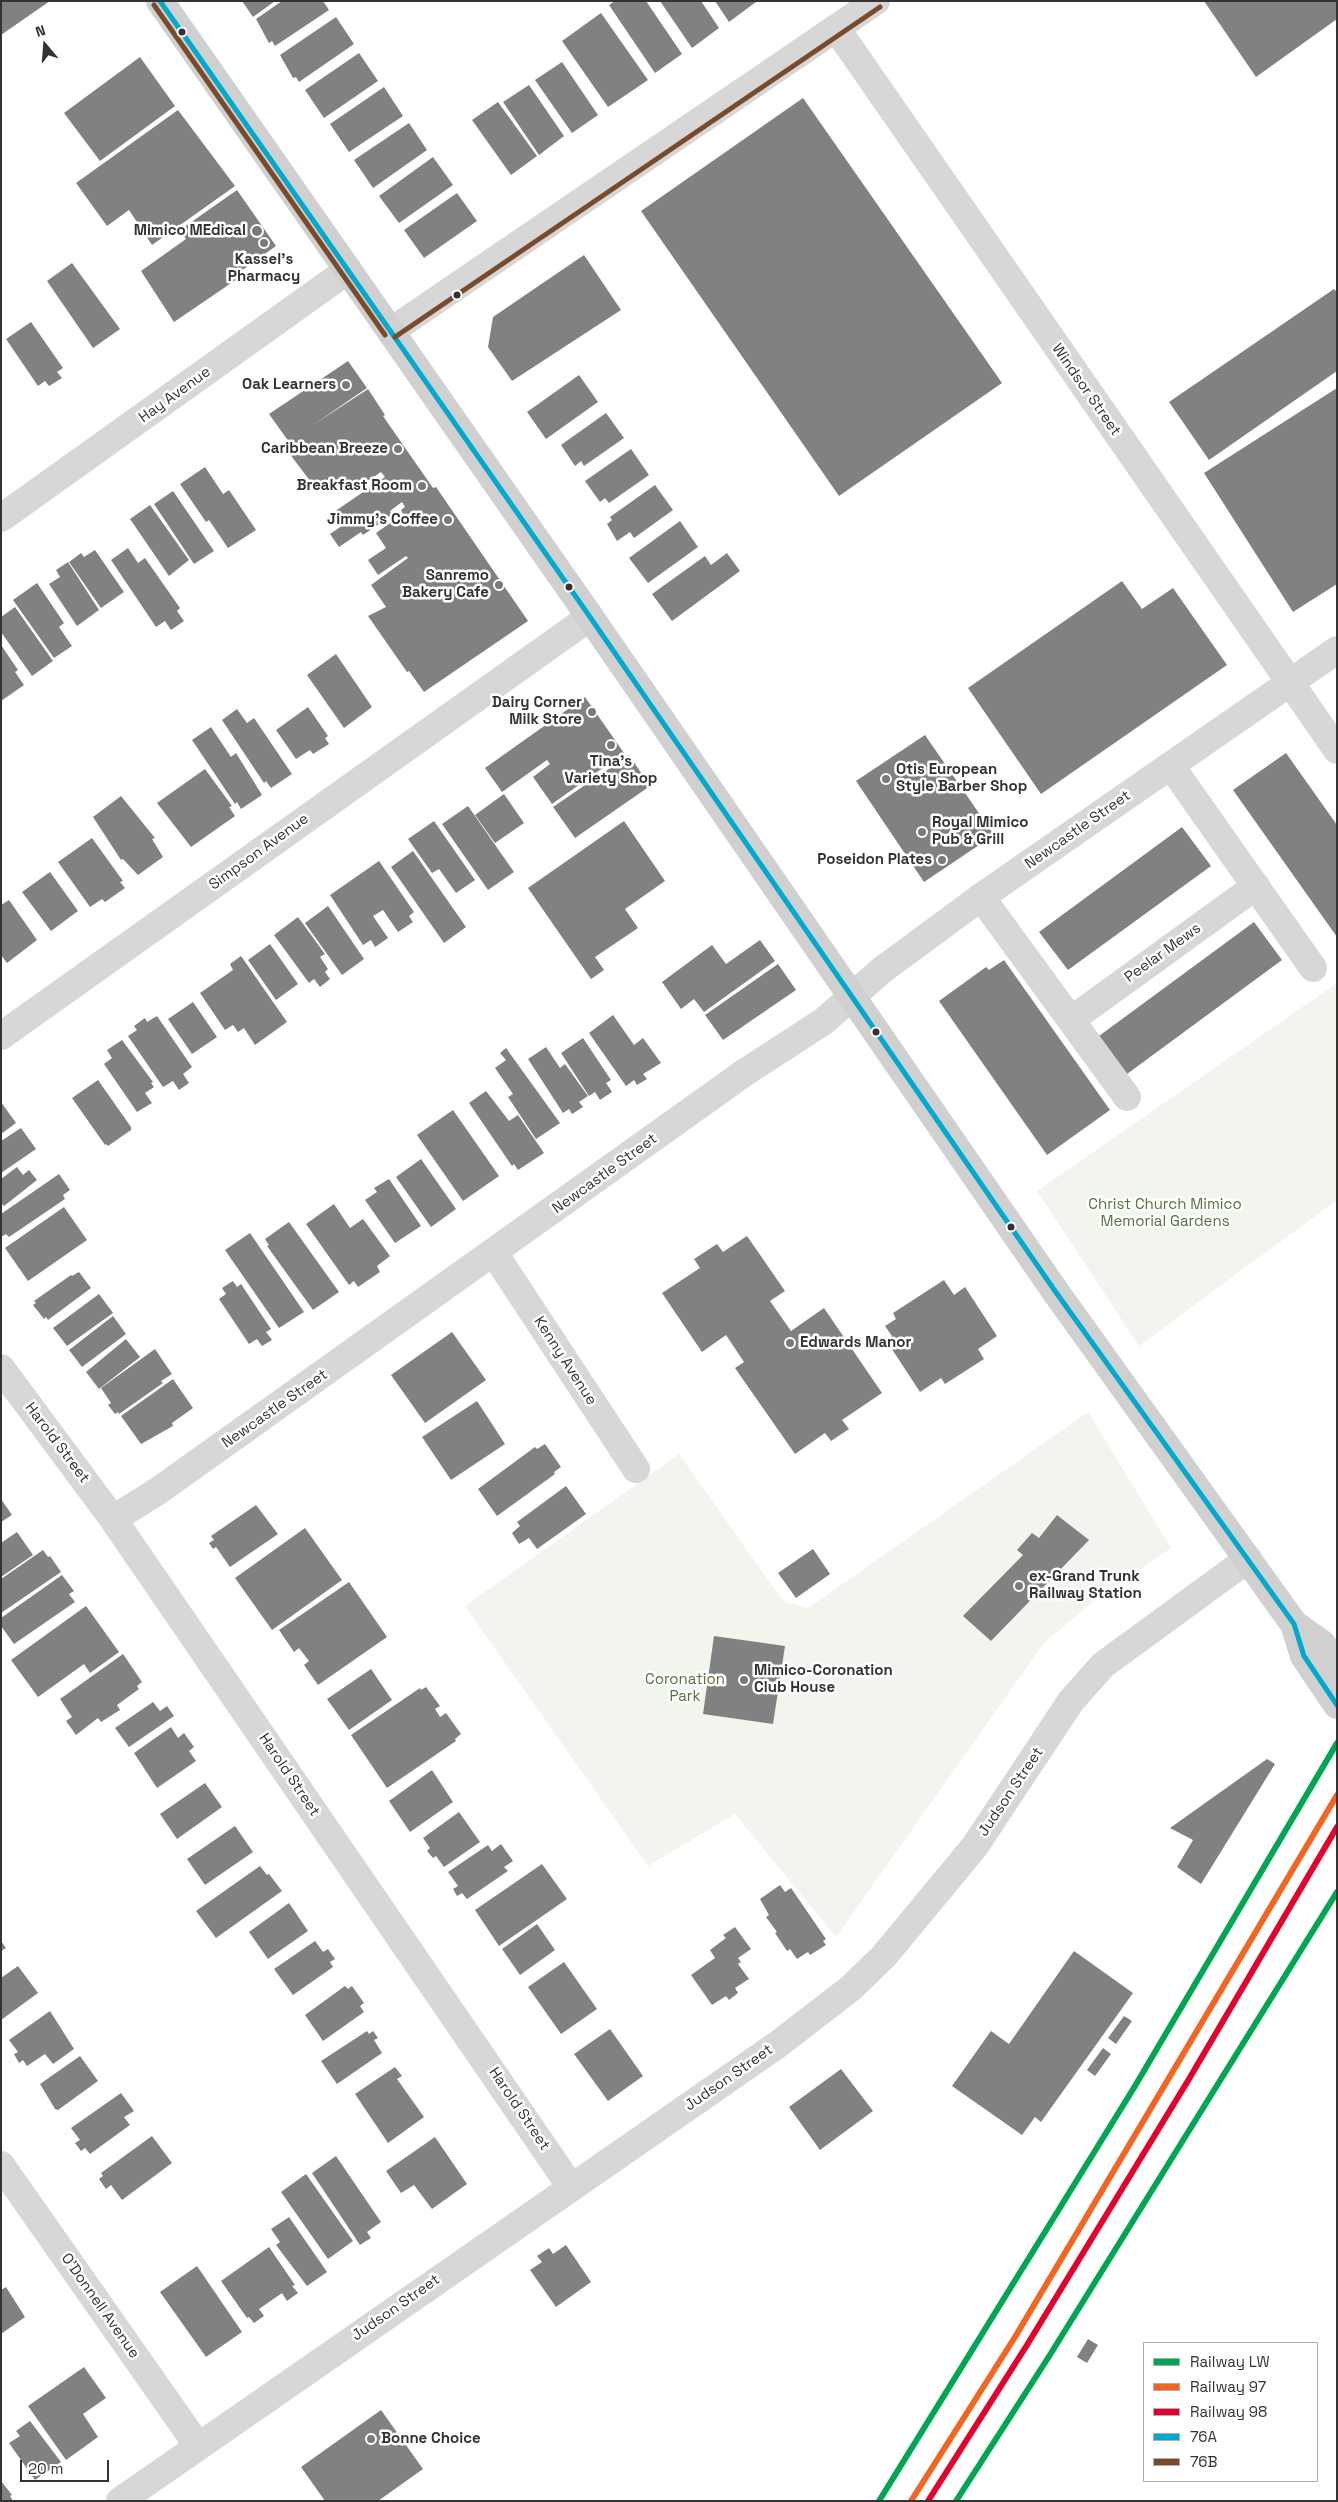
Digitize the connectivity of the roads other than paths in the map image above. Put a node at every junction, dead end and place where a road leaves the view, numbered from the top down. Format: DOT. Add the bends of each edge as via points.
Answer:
graph roads {
  1 [pos="160,1"];
  2 [pos="876,1"];
  3 [pos="836,28"];
  4 [pos="348,270"];
  5 [pos="391,331"];
  6 [pos="1,518"];
  7 [pos="590,617"];
  8 [pos="1337,650"];
  9 [pos="1289,683"];
  10 [pos="1337,750"];
  11 [pos="1171,766"];
  12 [pos="1256,886"];
  13 [pos="981,897"];
  14 [pos="1313,968"];
  15 [pos="852,997"];
  16 [pos="1071,1020"];
  17 [pos="1,1036"];
  18 [pos="1127,1097"];
  19 [pos="494,1253"];
  20 [pos="1,1368"];
  21 [pos="636,1469"];
  22 [pos="113,1519"];
  23 [pos="1248,1559"];
  24 [pos="1294,1624"];
  25 [pos="1337,1664"];
  26 [pos="1337,1705"];
  27 [pos="1,2165"];
  28 [pos="571,2187"];
  29 [pos="198,2446"];
  30 [pos="120,2501"];
  1 -- 4 [label="main road"];
  2 -- 3 [label="street"];
  3 -- 5 [label="street"];
  3 -- 9 [label="street, Windsor Street"];
  4 -- 5 [label="main road"];
  4 -- 6 [label="street, Hay Avenue"];
  5 -- 7 [label="main road"];
  7 -- 15 [label="main road"];
  7 -- 17 [label="street, Simpson Avenue"];
  8 -- 9 [label="street, Newcastle Street"];
  9 -- 10 [label="street, Windsor Street"];
  9 -- 11 [label="street, Newcastle Street"];
  11 -- 12 [label="street"];
  11 -- 13 [label="street, Newcastle Street"];
  12 -- 14 [label="street"];
  12 -- 16 [label="street, Peelar Mews"];
  13 -- 15 [label="street, Newcastle Street" via="882,970"];
  13 -- 16 [label="street"];
  15 -- 19 [label="street, Newcastle Street" via="824,1021 744,1074"];
  15 -- 23 [label="main road" via="1055,1291"];
  16 -- 18 [label="street"];
  19 -- 21 [label="street, Kenny Avenue"];
  19 -- 22 [label="street, Newcastle Street" via="158,1491"];
  20 -- 22 [label="street, Harold Street"];
  22 -- 28 [label="street, Harold Street"];
  23 -- 24 [label="main road"];
  23 -- 28 [label="street, Judson Street" via="1103,1665 1071,1701 975,1846 884,1956 851,1988 777,2045"];
  24 -- 25 [label="main road" via="1322,1644"];
  24 -- 26 [label="main road" via="1304,1656"];
  27 -- 29 [label="street, O'Donnell Avenue"];
  28 -- 29 [label="street, Judson Street"];
  29 -- 30 [label="street, Judson Street"];
}
